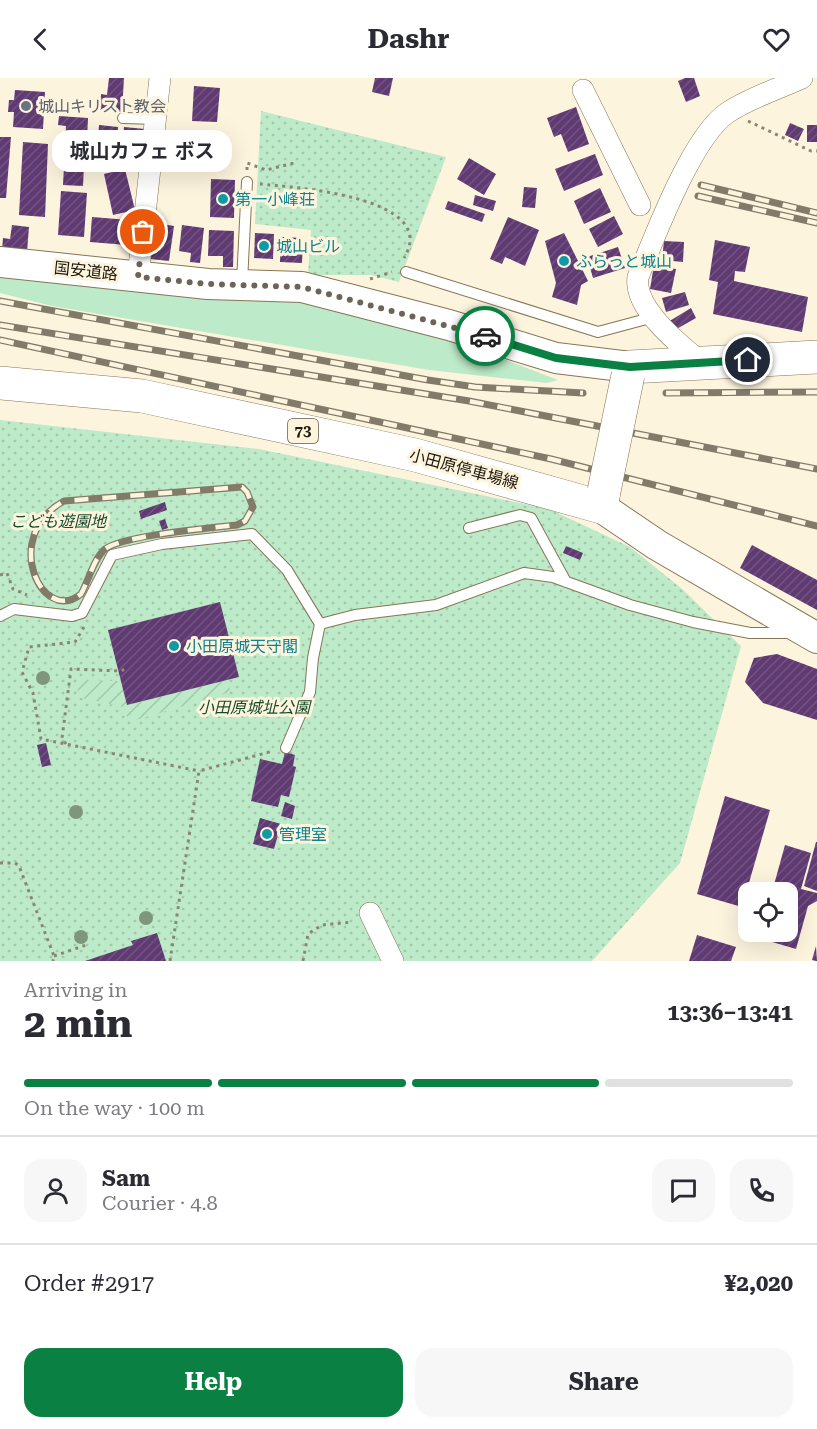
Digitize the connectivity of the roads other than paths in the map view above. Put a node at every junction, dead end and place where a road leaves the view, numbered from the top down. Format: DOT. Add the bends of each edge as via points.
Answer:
graph roads {
  1 [pos="160,78"];
  2 [pos="802,78"];
  3 [pos="583,90"];
  4 [pos="123,118"];
  5 [pos="156,119"];
  6 [pos="247,182"];
  7 [pos="647,220"];
  8 [pos="0,262"];
  9 [pos="406,272"];
  10 [pos="138,277"];
  11 [pos="242,286"];
  12 [pos="654,317"];
  13 [pos="817,357"];
  14 [pos="702,363"];
  15 [pos="629,371"];
  16 [pos="0,383"];
  17 [pos="603,499"];
  18 [pos="469,528"];
  19 [pos="566,582"];
  20 [pos="0,616"];
  21 [pos="320,624"];
  22 [pos="812,635"];
  23 [pos="286,748"];
  24 [pos="373,918"];
  25 [pos="393,961"];
  1 -- 5 [label="street"];
  2 -- 7 [label="street" via="734,110 706,134"];
  3 -- 7 [label="street"];
  4 -- 5 [label="lane"];
  5 -- 10 [label="street"];
  6 -- 11 [label="lane"];
  7 -- 12 [label="street" via="637,286"];
  8 -- 10 [label="street, 国安道路"];
  9 -- 12 [label="lane" via="598,332"];
  10 -- 11 [label="street, 国安道路"];
  11 -- 15 [label="street, 国安道路" via="322,291 556,358"];
  12 -- 14 [label="street"];
  13 -- 14 [label="main road"];
  14 -- 15 [label="main road"];
  15 -- 17 [label="main road, bridge"];
  16 -- 17 [label="main road, 小田原停車場線 / 73" via="142,396"];
  17 -- 22 [label="street" via="657,545"];
  18 -- 19 [label="lane" via="520,515 531,518"];
  19 -- 21 [label="lane" via="524,573 435,605 355,615"];
  19 -- 22 [label="lane" via="693,622 750,633"];
  20 -- 21 [label="lane" via="14,609 72,616 82,613 112,555 162,544 252,534 287,570"];
  21 -- 23 [label="lane" via="310,692"];
  24 -- 25 [label="street"];
}
